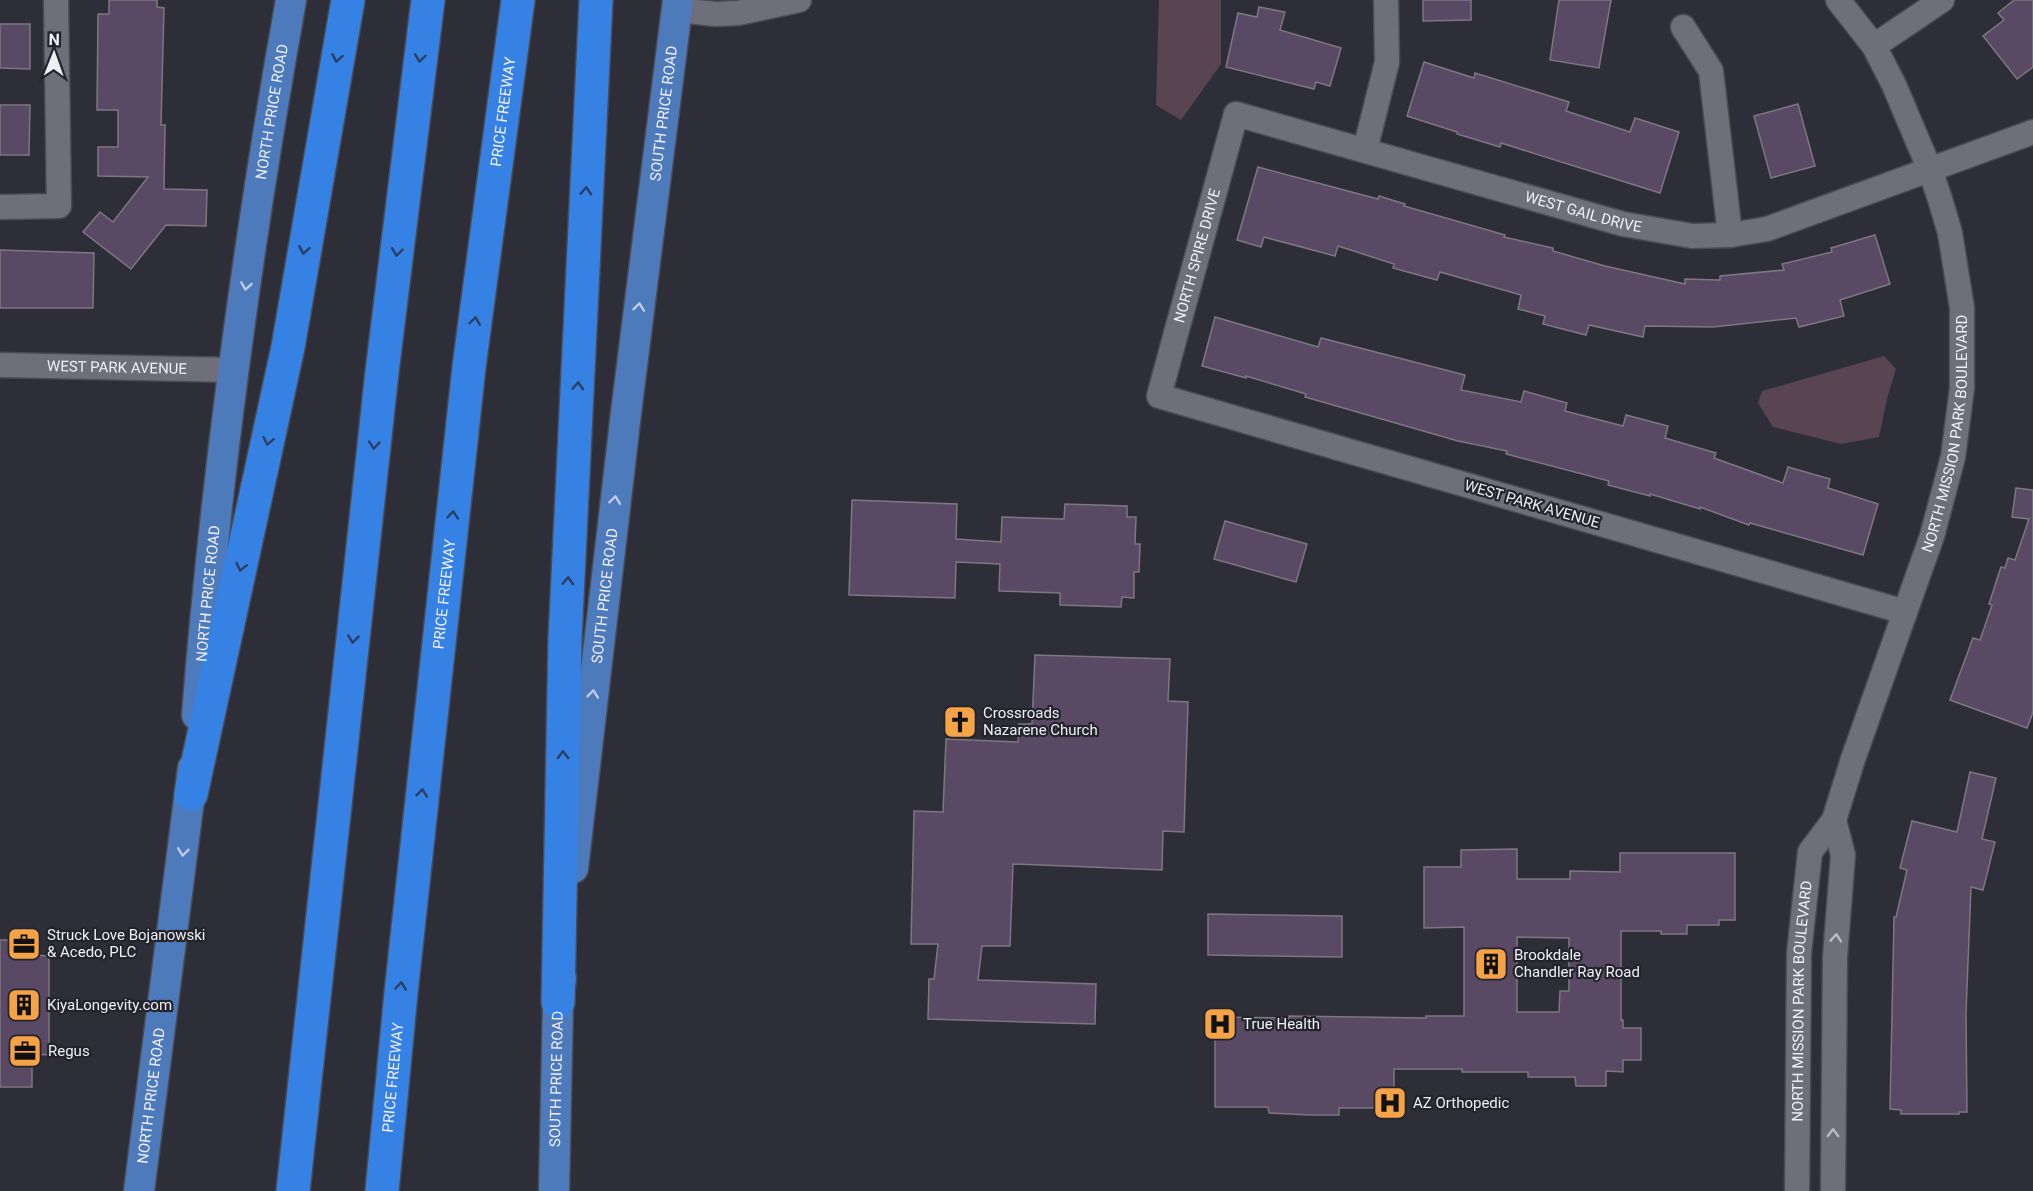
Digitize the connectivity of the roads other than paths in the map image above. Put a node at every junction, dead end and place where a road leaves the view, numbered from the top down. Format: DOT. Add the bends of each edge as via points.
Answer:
graph roads {
  1 [pos="56,0"];
  2 [pos="291,0"];
  3 [pos="348,0"];
  4 [pos="428,0"];
  5 [pos="518,0"];
  6 [pos="596,0"];
  7 [pos="799,0"];
  8 [pos="1386,0"];
  9 [pos="1838,0"];
  10 [pos="1942,0"];
  11 [pos="677,5"];
  12 [pos="1683,27"];
  13 [pos="1874,46"];
  14 [pos="1236,114"];
  15 [pos="2033,132"];
  16 [pos="1365,150"];
  17 [pos="1930,170"];
  18 [pos="0,207"];
  19 [pos="1731,235"];
  20 [pos="0,365"];
  21 [pos="234,370"];
  22 [pos="1159,396"];
  23 [pos="1905,612"];
  24 [pos="190,794"];
  25 [pos="1834,820"];
  26 [pos="558,1002"];
  27 [pos="139,1191"];
  28 [pos="293,1191"];
  29 [pos="382,1191"];
  30 [pos="554,1191"];
  31 [pos="1797,1191"];
  32 [pos="1833,1191"];
  1 -- 18 [label="street" via="59,206"];
  2 -- 21 [label="main road, NORTH PRICE ROAD, one-way"];
  3 -- 24 [label="highway, one-way" via="288,347"];
  4 -- 28 [label="highway, one-way" via="382,372"];
  29 -- 5 [label="highway, PRICE FREEWAY, one-way" via="469,367"];
  26 -- 6 [label="highway, one-way" via="564,639"];
  7 -- 11 [label="street" via="716,14"];
  8 -- 16 [label="street" via="1387,62"];
  9 -- 13 [label="street, NORTH MISSION PARK BOULEVARD"];
  10 -- 13 [label="street"];
  26 -- 11 [label="main road, SOUTH PRICE ROAD, one-way"];
  12 -- 19 [label="street" via="1712,71"];
  13 -- 17 [label="street, NORTH MISSION PARK BOULEVARD"];
  14 -- 16 [label="street, WEST GAIL DRIVE"];
  14 -- 22 [label="street, NORTH SPIRE DRIVE"];
  15 -- 17 [label="street, WEST GAIL DRIVE"];
  16 -- 19 [label="street, WEST GAIL DRIVE" via="1623,225 1692,236"];
  17 -- 19 [label="street, WEST GAIL DRIVE" via="1767,229"];
  17 -- 23 [label="street, NORTH MISSION PARK BOULEVARD" via="1950,233 1961,299 1962,388 1953,457 1932,536"];
  20 -- 21 [label="street, WEST PARK AVENUE"];
  21 -- 24 [label="main road, NORTH PRICE ROAD" via="206,596"];
  22 -- 23 [label="street, WEST PARK AVENUE"];
  23 -- 25 [label="street, NORTH MISSION PARK BOULEVARD"];
  24 -- 27 [label="main road, NORTH PRICE ROAD, one-way"];
  25 -- 31 [label="street, NORTH MISSION PARK BOULEVARD" via="1810,852 1803,901 1797,1028"];
  32 -- 25 [label="street, NORTH MISSION PARK BOULEVARD, one-way" via="1835,957 1843,855"];
  26 -- 30 [label="main road, SOUTH PRICE ROAD"];
}
